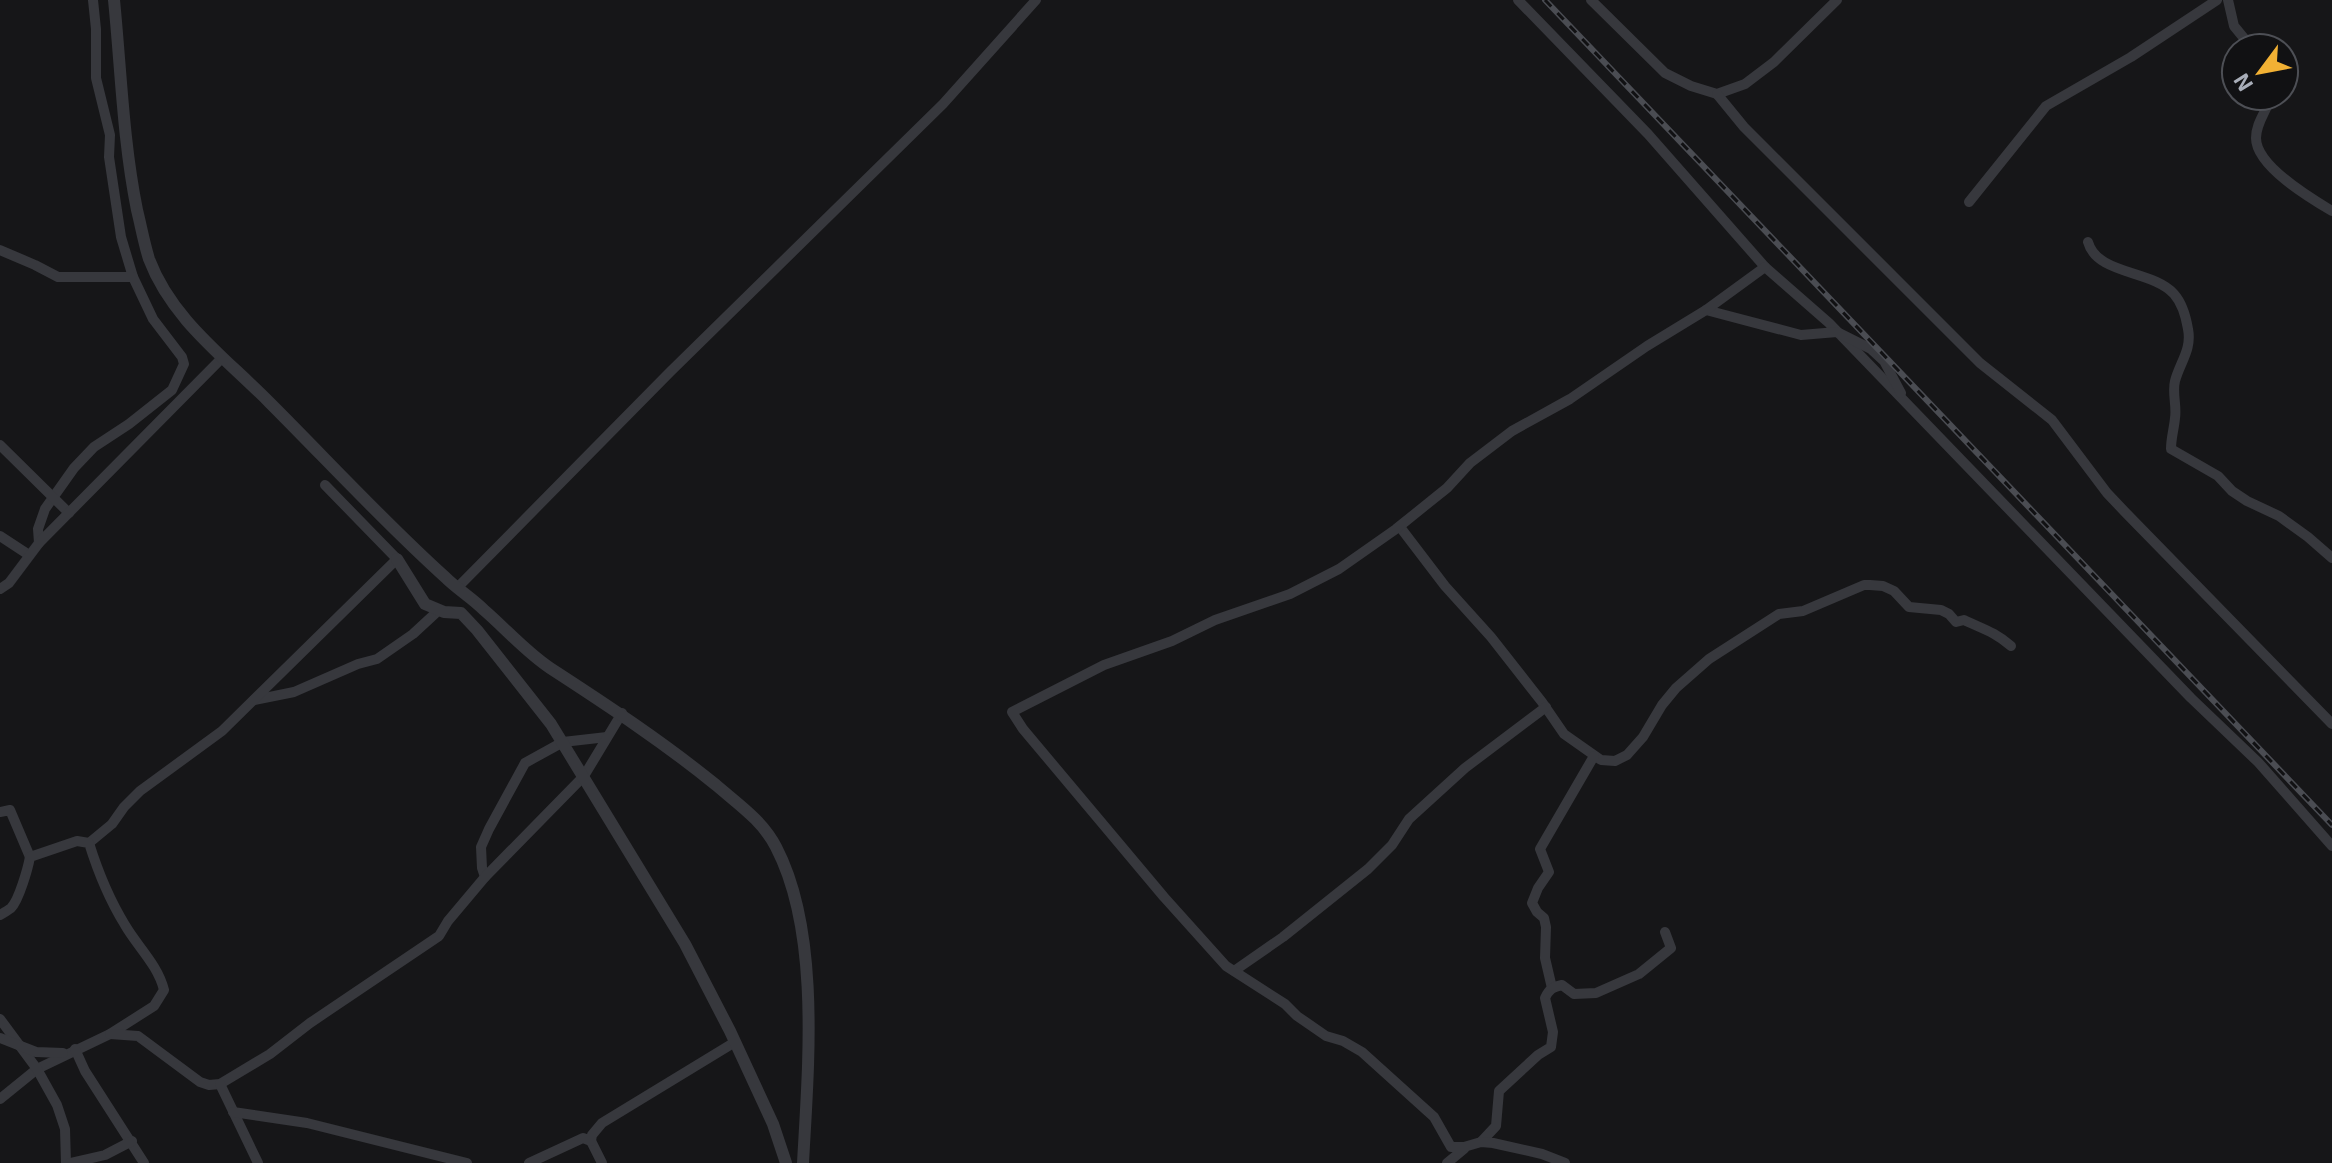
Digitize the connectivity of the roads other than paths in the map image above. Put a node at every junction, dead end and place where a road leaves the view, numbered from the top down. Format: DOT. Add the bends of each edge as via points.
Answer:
graph roads {
  1 [pos="93,0"];
  2 [pos="114,0"];
  3 [pos="1036,0"];
  4 [pos="1518,0"];
  5 [pos="1591,0"];
  6 [pos="1837,0"];
  7 [pos="2217,0"];
  8 [pos="2228,0"];
  9 [pos="2239,32"];
  10 [pos="1717,94"];
  11 [pos="2264,112"];
  12 [pos="1969,202"];
  13 [pos="2332,211"];
  14 [pos="2088,242"];
  15 [pos="3,254"];
  16 [pos="1765,267"];
  17 [pos="133,277"];
  18 [pos="1706,310"];
  19 [pos="1837,332"];
  20 [pos="222,358"];
  21 [pos="0,445"];
  22 [pos="325,485"];
  23 [pos="53,499"];
  24 [pos="69,513"];
  25 [pos="1400,527"];
  26 [pos="0,536"];
  27 [pos="39,543"];
  28 [pos="29,555"];
  29 [pos="2332,558"];
  30 [pos="397,559"];
  31 [pos="458,587"];
  32 [pos="0,589"];
  33 [pos="439,610"];
  34 [pos="2011,646"];
  35 [pos="254,700"];
  36 [pos="1546,707"];
  37 [pos="622,713"];
  38 [pos="2332,724"];
  39 [pos="607,737"];
  40 [pos="563,742"];
  41 [pos="1594,756"];
  42 [pos="584,776"];
  43 [pos="0,812"];
  44 [pos="89,843"];
  45 [pos="2332,846"];
  46 [pos="30,857"];
  47 [pos="485,877"];
  48 [pos="0,915"];
  49 [pos="1665,932"];
  50 [pos="1234,971"];
  51 [pos="1552,988"];
  52 [pos="0,1019"];
  53 [pos="110,1034"];
  54 [pos="0,1038"];
  55 [pos="735,1042"];
  56 [pos="20,1046"];
  57 [pos="72,1051"];
  58 [pos="37,1069"];
  59 [pos="220,1084"];
  60 [pos="0,1099"];
  61 [pos="233,1112"];
  62 [pos="132,1141"];
  63 [pos="591,1141"];
  64 [pos="1481,1142"];
  65 [pos="1469,1145"];
  66 [pos="68,1163"];
  67 [pos="144,1163"];
  68 [pos="258,1163"];
  69 [pos="467,1163"];
  70 [pos="529,1163"];
  71 [pos="602,1163"];
  72 [pos="786,1163"];
  73 [pos="803,1163"];
  74 [pos="1447,1163"];
  75 [pos="1565,1163"];
  1 -- 17 [label="street" via="96,78 110,135 121,237"];
  2 -- 20 [label="street" via="129,167 149,259 178,311"];
  3 -- 31 [label="street" via="943,104"];
  4 -- 16 [label="street" via="1648,134"];
  5 -- 10 [label="street" via="1665,73"];
  6 -- 10 [label="street" via="1774,62 1745,84"];
  7 -- 12 [label="street" via="2046,106"];
  8 -- 9 [label="street"];
  10 -- 38 [label="street" via="1941,326 2052,420 2116,503"];
  11 -- 13 [label="street" via="2256,141 2269,163 2297,190"];
  14 -- 29 [label="street" via="2098,260 2156,282 2181,304 2189,347 2174,385 2171,449 2218,476 2247,501 2279,516"];
  15 -- 17 [label="street" via="58,277"];
  16 -- 18 [label="street"];
  16 -- 19 [label="street"];
  17 -- 23 [label="street" via="184,364 172,390 94,447"];
  18 -- 19 [label="street" via="1801,335"];
  18 -- 25 [label="street" via="1512,431"];
  19 -- 45 [label="street" via="2258,762"];
  20 -- 24 [label="street"];
  20 -- 31 [label="street"];
  21 -- 23 [label="street"];
  22 -- 30 [label="street"];
  23 -- 24 [label="street"];
  23 -- 27 [label="street" via="38,529"];
  24 -- 27 [label="street"];
  25 -- 36 [label="street"];
  25 -- 50 [label="street" via="1339,569 1290,594 1104,665 1012,712 1200,939"];
  26 -- 28 [label="street"];
  27 -- 28 [label="street"];
  28 -- 32 [label="street"];
  30 -- 33 [label="street" via="425,604"];
  30 -- 35 [label="street"];
  31 -- 37 [label="street" via="545,664"];
  33 -- 35 [label="street" via="377,659 294,692"];
  33 -- 40 [label="street" via="461,613 477,630"];
  34 -- 41 [label="street" via="1996,633 1956,622 1941,610 1912,608 1894,591 1864,585 1803,611 1775,616 1709,659 1676,688 1627,755 1615,761"];
  35 -- 44 [label="street" via="222,731 140,791"];
  36 -- 41 [label="street" via="1564,734"];
  36 -- 50 [label="street" via="1448,783 1409,819 1368,869"];
  37 -- 39 [label="street"];
  37 -- 73 [label="street" via="748,812 777,848 806,948"];
  39 -- 40 [label="street"];
  39 -- 42 [label="street"];
  40 -- 42 [label="street"];
  40 -- 47 [label="street" via="525,763 481,847"];
  41 -- 51 [label="street" via="1540,849 1549,872 1532,903 1544,918"];
  42 -- 47 [label="street"];
  42 -- 55 [label="street" via="685,944"];
  43 -- 46 [label="street" via="10,810"];
  44 -- 46 [label="street" via="77,841"];
  44 -- 53 [label="street" via="109,896 164,990 154,1006"];
  46 -- 48 [label="street" via="17,900"];
  47 -- 59 [label="street" via="439,936"];
  49 -- 51 [label="street" via="1671,948 1639,974 1596,993 1574,994 1562,985"];
  50 -- 65 [label="street" via="1326,1036 1362,1052 1434,1117 1451,1147"];
  51 -- 64 [label="street" via="1545,998 1552,1022 1551,1047 1499,1091 1496,1126"];
  52 -- 56 [label="street"];
  53 -- 57 [label="street"];
  53 -- 59 [label="street" via="138,1036 200,1082"];
  54 -- 56 [label="street"];
  55 -- 63 [label="street" via="602,1123"];
  55 -- 72 [label="street"];
  56 -- 57 [label="street" via="36,1052"];
  56 -- 58 [label="street"];
  57 -- 58 [label="street"];
  57 -- 62 [label="street"];
  58 -- 60 [label="street"];
  58 -- 66 [label="street" via="63,1119"];
  59 -- 61 [label="street"];
  61 -- 68 [label="street"];
  61 -- 69 [label="street" via="307,1123"];
  62 -- 66 [label="street" via="105,1155"];
  62 -- 67 [label="street"];
  63 -- 70 [label="street" via="583,1138"];
  63 -- 71 [label="street"];
  64 -- 65 [label="street"];
  64 -- 75 [label="street"];
  65 -- 74 [label="street"];
}
